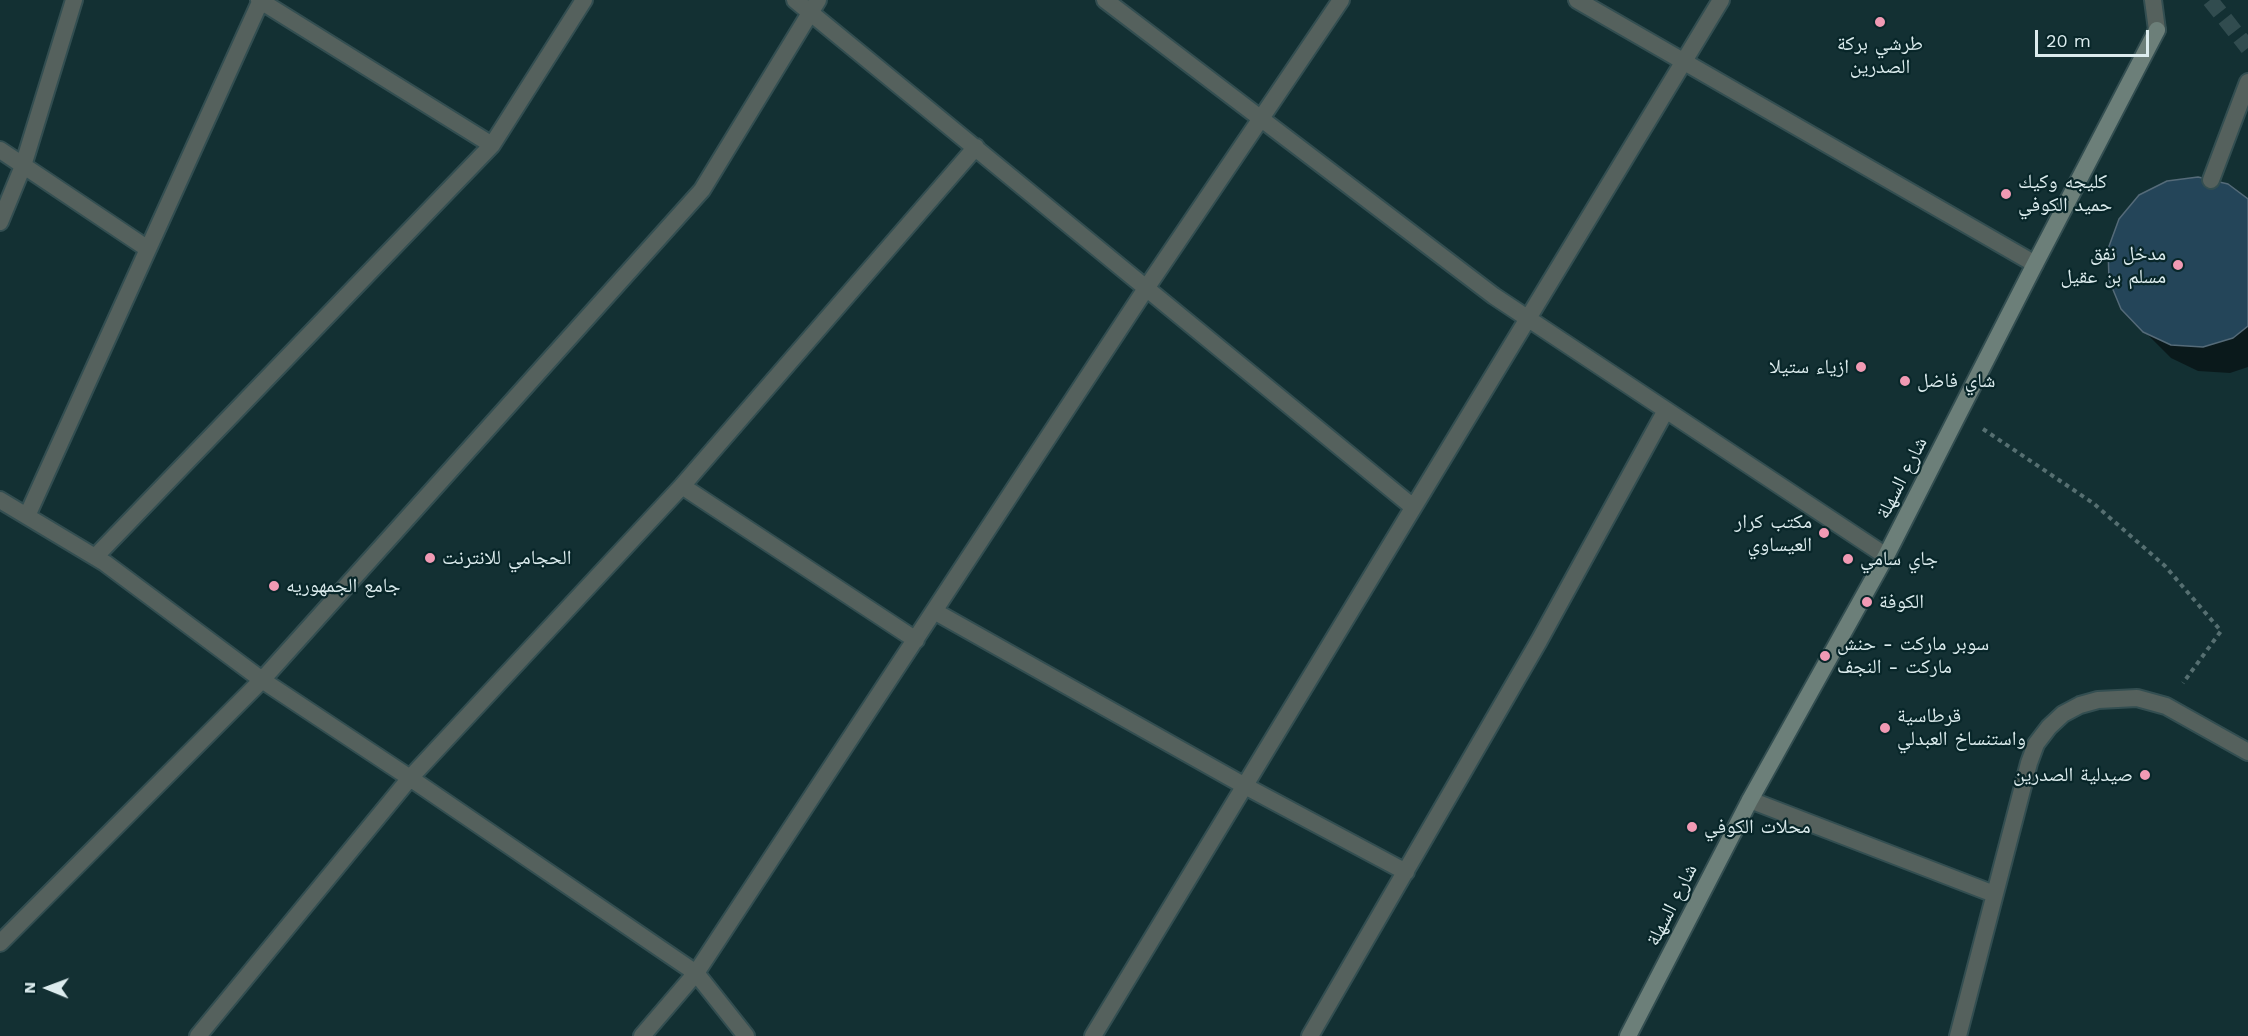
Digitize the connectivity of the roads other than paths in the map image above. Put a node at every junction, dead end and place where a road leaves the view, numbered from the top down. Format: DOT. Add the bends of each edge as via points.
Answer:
graph roads {
  1 [pos="74,0"];
  2 [pos="260,0"];
  3 [pos="585,0"];
  4 [pos="795,0"];
  5 [pos="1105,0"];
  6 [pos="1341,0"];
  7 [pos="1577,0"];
  8 [pos="1721,0"];
  9 [pos="2153,0"];
  10 [pos="814,6"];
  11 [pos="2157,30"];
  12 [pos="1684,62"];
  13 [pos="2248,82"];
  14 [pos="1261,119"];
  15 [pos="492,145"];
  16 [pos="976,147"];
  17 [pos="0,150"];
  18 [pos="23,166"];
  19 [pos="2211,180"];
  20 [pos="0,222"];
  21 [pos="148,249"];
  22 [pos="2035,264"];
  23 [pos="1147,287"];
  24 [pos="1528,318"];
  25 [pos="1666,410"];
  26 [pos="682,486"];
  27 [pos="0,500"];
  28 [pos="1413,507"];
  29 [pos="27,516"];
  30 [pos="1886,556"];
  31 [pos="95,557"];
  32 [pos="934,611"];
  33 [pos="915,640"];
  34 [pos="262,680"];
  35 [pos="2248,752"];
  36 [pos="410,778"];
  37 [pos="1245,786"];
  38 [pos="1750,800"];
  39 [pos="1406,872"];
  40 [pos="1995,894"];
  41 [pos="0,943"];
  42 [pos="696,973"];
  43 [pos="198,1036"];
  44 [pos="642,1036"];
  45 [pos="746,1036"];
  46 [pos="1093,1036"];
  47 [pos="1310,1036"];
  48 [pos="1628,1036"];
  49 [pos="1958,1036"];
  1 -- 18 [label="street"];
  2 -- 15 [label="street"];
  2 -- 21 [label="street"];
  3 -- 15 [label="street"];
  4 -- 10 [label="street"];
  5 -- 14 [label="street"];
  6 -- 14 [label="street"];
  7 -- 12 [label="street"];
  8 -- 12 [label="street"];
  9 -- 11 [label="street"];
  10 -- 16 [label="street"];
  10 -- 34 [label="street" via="702,189"];
  11 -- 22 [label="main road, شارع السهلة"];
  12 -- 22 [label="street"];
  12 -- 24 [label="street"];
  13 -- 19 [label="street"];
  14 -- 23 [label="street"];
  14 -- 24 [label="street"];
  15 -- 31 [label="street"];
  16 -- 23 [label="street"];
  16 -- 26 [label="street"];
  17 -- 18 [label="street"];
  18 -- 20 [label="street"];
  18 -- 21 [label="street"];
  21 -- 29 [label="street"];
  22 -- 30 [label="main road, شارع السهلة"];
  23 -- 28 [label="street"];
  23 -- 32 [label="street"];
  24 -- 25 [label="street"];
  24 -- 28 [label="street"];
  25 -- 30 [label="street"];
  25 -- 39 [label="street"];
  26 -- 33 [label="street"];
  26 -- 36 [label="street"];
  27 -- 29 [label="street"];
  28 -- 37 [label="street"];
  29 -- 31 [label="street"];
  30 -- 38 [label="main road, شارع السهلة"];
  31 -- 34 [label="street"];
  32 -- 33 [label="street"];
  32 -- 37 [label="street"];
  33 -- 42 [label="street"];
  34 -- 36 [label="street"];
  34 -- 41 [label="street"];
  35 -- 40 [label="street" via="2166,706 2137,698 2079,705 2063,714 2036,744"];
  36 -- 42 [label="street"];
  36 -- 43 [label="street"];
  37 -- 39 [label="street"];
  37 -- 46 [label="street"];
  38 -- 40 [label="street"];
  38 -- 48 [label="main road, شارع السهلة"];
  39 -- 47 [label="street"];
  40 -- 49 [label="street"];
  42 -- 44 [label="street"];
  42 -- 45 [label="street"];
}
